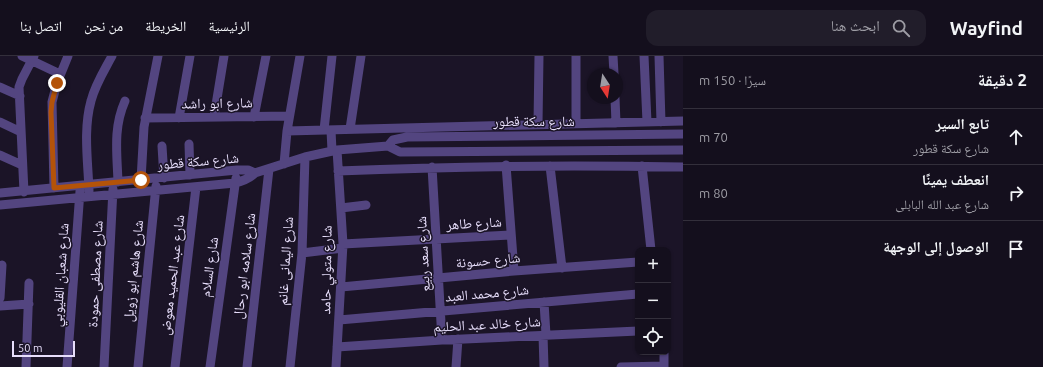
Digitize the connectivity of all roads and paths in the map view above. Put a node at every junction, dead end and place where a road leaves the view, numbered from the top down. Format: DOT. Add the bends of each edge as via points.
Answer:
graph roads {
  1 [pos="22,56"];
  2 [pos="68,56"];
  3 [pos="112,56"];
  4 [pos="158,56"];
  5 [pos="190,56"];
  6 [pos="224,56"];
  7 [pos="266,56"];
  8 [pos="300,56"];
  9 [pos="332,56"];
  10 [pos="361,56"];
  11 [pos="539,56"];
  12 [pos="576,56"];
  13 [pos="613,56"];
  14 [pos="644,56"];
  15 [pos="659,56"];
  16 [pos="33,58"];
  17 [pos="614,68"];
  18 [pos="60,74"];
  19 [pos="0,87"];
  20 [pos="20,96"];
  21 [pos="125,100"];
  22 [pos="615,104"];
  23 [pos="289,116"];
  24 [pos="214,117"];
  25 [pos="254,117"];
  26 [pos="145,118"];
  27 [pos="179,118"];
  28 [pos="683,121"];
  29 [pos="0,122"];
  30 [pos="647,122"];
  31 [pos="661,122"];
  32 [pos="576,123"];
  33 [pos="616,123"];
  34 [pos="538,124"];
  35 [pos="350,129"];
  36 [pos="327,130"];
  37 [pos="287,131"];
  38 [pos="21,132"];
  39 [pos="683,134"];
  40 [pos="189,144"];
  41 [pos="162,146"];
  42 [pos="388,146"];
  43 [pos="683,150"];
  44 [pos="335,151"];
  45 [pos="0,155"];
  46 [pos="305,157"];
  47 [pos="284,164"];
  48 [pos="22,165"];
  49 [pos="506,165"];
  50 [pos="550,166"];
  51 [pos="642,166"];
  52 [pos="432,167"];
  53 [pos="683,167"];
  54 [pos="269,169"];
  55 [pos="237,170"];
  56 [pos="338,171"];
  57 [pos="255,173"];
  58 [pos="190,175"];
  59 [pos="160,178"];
  60 [pos="141,180"];
  61 [pos="116,182"];
  62 [pos="235,183"];
  63 [pos="84,186"];
  64 [pos="196,187"];
  65 [pos="54,188"];
  66 [pos="155,191"];
  67 [pos="24,192"];
  68 [pos="0,193"];
  69 [pos="113,194"];
  70 [pos="84,197"];
  71 [pos="0,205"];
  72 [pos="366,205"];
  73 [pos="340,208"];
  74 [pos="511,235"];
  75 [pos="436,239"];
  76 [pos="343,246"];
  77 [pos="651,247"];
  78 [pos="302,252"];
  79 [pos="635,262"];
  80 [pos="2,265"];
  81 [pos="562,268"];
  82 [pos="514,271"];
  83 [pos="438,278"];
  84 [pos="29,283"];
  85 [pos="341,287"];
  86 [pos="635,294"];
  87 [pos="0,298"];
  88 [pos="544,302"];
  89 [pos="29,304"];
  90 [pos="0,306"];
  91 [pos="440,311"];
  92 [pos="339,320"];
  93 [pos="635,331"];
  94 [pos="544,335"];
  95 [pos="458,339"];
  96 [pos="442,340"];
  97 [pos="337,347"];
  98 [pos="664,355"];
  99 [pos="664,366"];
  100 [pos="26,367"];
  101 [pos="68,367"];
  102 [pos="104,367"];
  103 [pos="138,367"];
  104 [pos="175,367"];
  105 [pos="210,367"];
  106 [pos="246,367"];
  107 [pos="290,367"];
  108 [pos="336,367"];
  109 [pos="456,367"];
  110 [pos="544,367"];
  111 [pos="621,367"];
  1 -- 16 [label="street"];
  2 -- 18 [label="street"];
  3 -- 63 [label="street, شارع شعبان القليوبي" via="95,88 88,112"];
  4 -- 26 [label="street"];
  5 -- 27 [label="street"];
  6 -- 24 [label="street"];
  7 -- 25 [label="street"];
  8 -- 23 [label="street"];
  9 -- 36 [label="street, شارع متولي حامد"];
  10 -- 35 [label="street"];
  11 -- 34 [label="street"];
  12 -- 32 [label="street"];
  13 -- 17 [label="street"];
  14 -- 30 [label="street"];
  15 -- 31 [label="street"];
  16 -- 18 [label="street"];
  16 -- 20 [label="street" via="20,83"];
  18 -- 65 [label="street" via="51,112"];
  19 -- 20 [label="street"];
  20 -- 38 [label="street"];
  21 -- 61 [label="street, شارع مصطفى حمودة" via="117,125"];
  22 -- 33 [label="street"];
  23 -- 25 [label="street, شارع ابو راشد"];
  23 -- 37 [label="street"];
  24 -- 25 [label="street, شارع ابو راشد"];
  24 -- 27 [label="street, شارع ابو راشد"];
  26 -- 27 [label="street, شارع ابو راشد"];
  26 -- 60 [label="street"];
  28 -- 31 [label="street"];
  29 -- 38 [label="street"];
  30 -- 31 [label="street"];
  30 -- 33 [label="street"];
  32 -- 33 [label="street"];
  32 -- 34 [label="street"];
  34 -- 35 [label="street"];
  35 -- 36 [label="street"];
  36 -- 37 [label="street"];
  36 -- 44 [label="street, شارع متولي حامد"];
  37 -- 47 [label="street"];
  38 -- 48 [label="street"];
  39 -- 42 [label="street, شارع سكة قطور" via="407,136 393,140"];
  40 -- 58 [label="street"];
  41 -- 59 [label="street, شارع هاشم ابو زويل"];
  42 -- 43 [label="street, شارع سكة قطور" via="400,152"];
  42 -- 44 [label="street, شارع سكة قطور"];
  44 -- 46 [label="street, شارع سكة قطور"];
  44 -- 56 [label="street, شارع متولي حامد"];
  45 -- 48 [label="street"];
  46 -- 47 [label="street, شارع سكة قطور"];
  46 -- 78 [label="street, شارع اليمانى غانم"];
  47 -- 54 [label="street, شارع سكة قطور"];
  48 -- 67 [label="street"];
  49 -- 50 [label="street"];
  49 -- 52 [label="street"];
  49 -- 74 [label="street"];
  50 -- 51 [label="street"];
  50 -- 81 [label="street"];
  51 -- 53 [label="street"];
  51 -- 77 [label="street"];
  52 -- 56 [label="street"];
  52 -- 75 [label="street, شارع سعد ربيع"];
  54 -- 57 [label="street, شارع سكة قطور"];
  54 -- 106 [label="street, شارع سلامه ابو رحال"];
  55 -- 57 [label="street, شارع سكة قطور"];
  55 -- 58 [label="street, شارع سكة قطور"];
  55 -- 62 [label="street, شارع السلام"];
  56 -- 73 [label="street, شارع متولي حامد"];
  57 -- 62 [label="street, شارع سكة قطور"];
  58 -- 59 [label="street, شارع سكة قطور"];
  59 -- 60 [label="street, شارع سكة قطور"];
  59 -- 66 [label="street, شارع هاشم ابو زويل"];
  60 -- 61 [label="street, شارع سكة قطور"];
  61 -- 63 [label="street, شارع سكة قطور"];
  61 -- 69 [label="street, شارع مصطفى حمودة"];
  62 -- 64 [label="street, شارع سكة قطور"];
  62 -- 105 [label="street, شارع السلام"];
  63 -- 65 [label="street, شارع سكة قطور"];
  63 -- 70 [label="street, شارع شعبان القليوبي"];
  64 -- 66 [label="street, شارع سكة قطور"];
  64 -- 104 [label="street, شارع عبد الحميد معوض"];
  65 -- 67 [label="street, شارع سكة قطور"];
  66 -- 69 [label="street, شارع سكة قطور"];
  66 -- 103 [label="street, شارع هاشم ابو زويل"];
  67 -- 68 [label="street, شارع سكة قطور"];
  69 -- 70 [label="street, شارع سكة قطور"];
  69 -- 102 [label="street, شارع مصطفى حمودة"];
  70 -- 71 [label="street, شارع سكة قطور"];
  70 -- 101 [label="street, شارع شعبان القليوبي"];
  72 -- 73 [label="street"];
  73 -- 76 [label="street, شارع متولي حامد"];
  74 -- 75 [label="street, شارع طاهر"];
  74 -- 82 [label="street"];
  75 -- 76 [label="street, شارع طاهر"];
  75 -- 83 [label="street, شارع سعد ربيع"];
  76 -- 78 [label="street, شارع طاهر"];
  76 -- 85 [label="street, شارع متولي حامد"];
  78 -- 107 [label="street, شارع اليمانى غانم"];
  79 -- 81 [label="street, شارع حسونة"];
  80 -- 87 [label="street"];
  81 -- 82 [label="street, شارع حسونة"];
  82 -- 83 [label="street, شارع حسونة"];
  83 -- 85 [label="street, شارع حسونة"];
  83 -- 91 [label="street, شارع سعد ربيع"];
  84 -- 89 [label="street"];
  85 -- 92 [label="street, شارع متولي حامد"];
  86 -- 88 [label="street, شارع محمد العبد"];
  88 -- 91 [label="street, شارع محمد العبد"];
  88 -- 94 [label="street"];
  89 -- 90 [label="street"];
  89 -- 100 [label="street"];
  91 -- 92 [label="street, شارع محمد العبد"];
  91 -- 96 [label="street, شارع سعد ربيع"];
  92 -- 97 [label="street, شارع متولي حامد"];
  93 -- 94 [label="street, شارع خالد عبد الحليم"];
  94 -- 95 [label="street, شارع خالد عبد الحليم"];
  94 -- 110 [label="street"];
  95 -- 96 [label="street, شارع خالد عبد الحليم"];
  95 -- 109 [label="street"];
  96 -- 97 [label="street, شارع خالد عبد الحليم"];
  97 -- 108 [label="street, شارع متولي حامد"];
  98 -- 99 [label="street"];
  99 -- 111 [label="street"];
}
